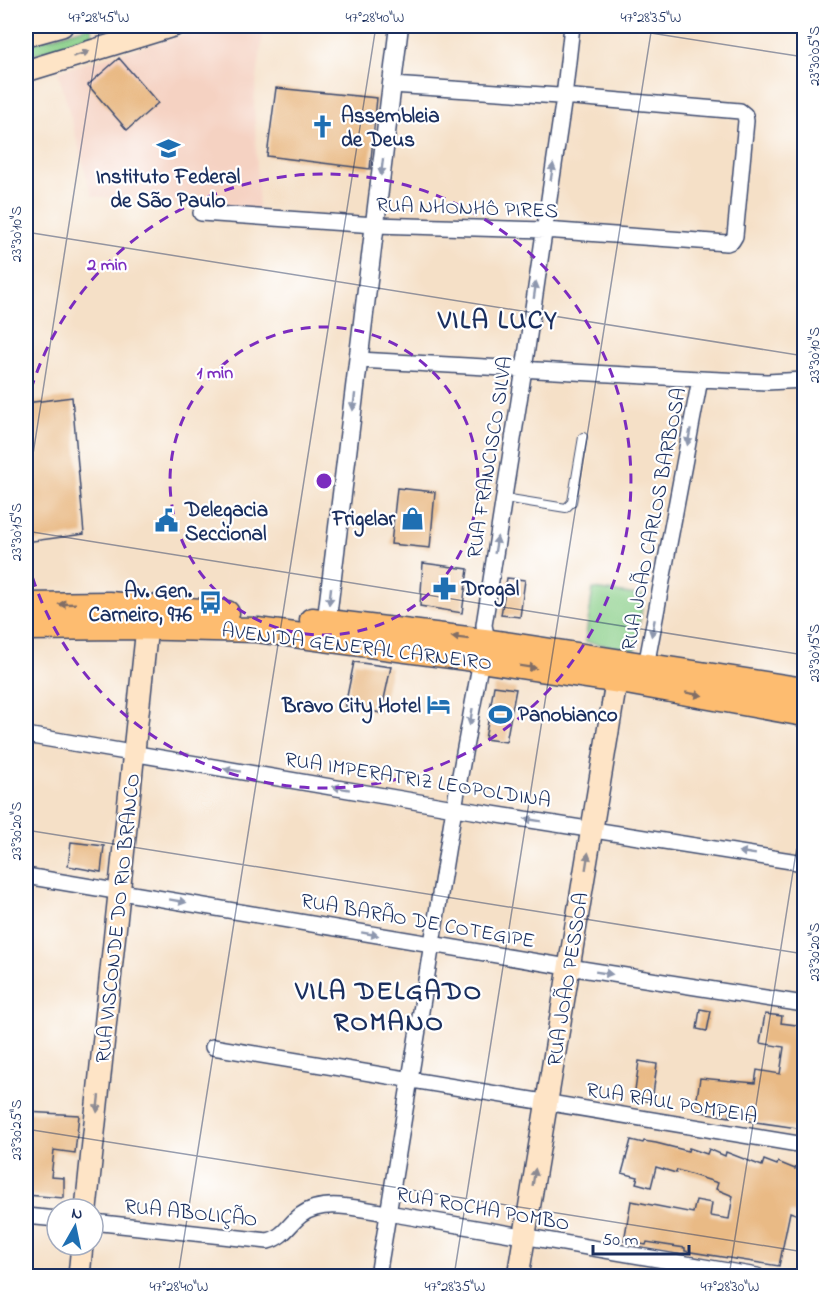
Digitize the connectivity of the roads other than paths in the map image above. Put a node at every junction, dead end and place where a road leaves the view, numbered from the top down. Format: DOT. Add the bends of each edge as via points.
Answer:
graph roads {
  1 [pos="57,26"];
  2 [pos="173,26"];
  3 [pos="399,26"];
  4 [pos="572,26"];
  5 [pos="26,36"];
  6 [pos="26,71"];
  7 [pos="392,86"];
  8 [pos="564,96"];
  9 [pos="201,213"];
  10 [pos="375,225"];
  11 [pos="544,230"];
  12 [pos="359,360"];
  13 [pos="524,369"];
  14 [pos="700,379"];
  15 [pos="804,380"];
  16 [pos="583,436"];
  17 [pos="504,498"];
  18 [pos="26,605"];
  19 [pos="147,627"];
  20 [pos="26,628"];
  21 [pos="326,629"];
  22 [pos="487,651"];
  23 [pos="601,659"];
  24 [pos="646,666"];
  25 [pos="616,681"];
  26 [pos="800,685"];
  27 [pos="804,714"];
  28 [pos="26,735"];
  29 [pos="134,753"];
  30 [pos="454,808"];
  31 [pos="592,829"];
  32 [pos="804,863"];
  33 [pos="26,876"];
  34 [pos="120,891"];
  35 [pos="433,944"];
  36 [pos="569,967"];
  37 [pos="804,1004"];
  38 [pos="213,1047"];
  39 [pos="412,1079"];
  40 [pos="546,1102"];
  41 [pos="804,1145"];
  42 [pos="87,1197"];
  43 [pos="388,1213"];
  44 [pos="26,1216"];
  45 [pos="45,1218"];
  46 [pos="105,1223"];
  47 [pos="282,1235"];
  48 [pos="525,1237"];
  49 [pos="81,1257"];
  50 [pos="79,1276"];
  51 [pos="378,1276"];
  52 [pos="518,1276"];
  53 [pos="757,1276"];
  1 -- 5 [label="main road"];
  6 -- 2 [label="main road, one-way"];
  3 -- 7 [label="street"];
  4 -- 8 [label="street, RUA FRANCISCO SILVA"];
  7 -- 8 [label="street"];
  7 -- 10 [label="street, one-way"];
  11 -- 8 [label="street, RUA FRANCISCO SILVA, one-way"];
  8 -- 11 [label="street, RUA NHONHÔ PIRES" via="740,111 745,115 735,236 727,243"];
  9 -- 10 [label="street, RUA NHONHÔ PIRES"];
  10 -- 11 [label="street, RUA NHONHÔ PIRES"];
  10 -- 12 [label="street"];
  13 -- 11 [label="street, RUA FRANCISCO SILVA, one-way"];
  12 -- 13 [label="street"];
  12 -- 21 [label="street, one-way"];
  13 -- 14 [label="street"];
  13 -- 17 [label="street, RUA FRANCISCO SILVA"];
  14 -- 15 [label="street"];
  14 -- 24 [label="street, RUA JOÃO CARLOS BARBOSA, one-way"];
  16 -- 17 [label="lane" via="569,506"];
  22 -- 17 [label="street, RUA FRANCISCO SILVA, one-way" via="484,625"];
  21 -- 18 [label="main road, AVENIDA GENERAL CARNEIRO, one-way" via="137,605"];
  19 -- 20 [label="main road, AVENIDA GENERAL CARNEIRO"];
  19 -- 21 [label="main road, AVENIDA GENERAL CARNEIRO"];
  19 -- 29 [label="main road, RUA VISCONDE DO RIO BRANCO"];
  21 -- 22 [label="main road, AVENIDA GENERAL CARNEIRO"];
  22 -- 23 [label="main road, AVENIDA GENERAL CARNEIRO"];
  22 -- 25 [label="main road, AVENIDA GENERAL CARNEIRO, one-way"];
  22 -- 30 [label="street, one-way"];
  23 -- 24 [label="main road, AVENIDA GENERAL CARNEIRO"];
  23 -- 25 [label="main road"];
  24 -- 26 [label="main road, AVENIDA GENERAL CARNEIRO"];
  25 -- 27 [label="main road, AVENIDA GENERAL CARNEIRO, one-way"];
  25 -- 31 [label="main road, RUA JOÃO PESSOA"];
  28 -- 29 [label="street, RUA IMPERATRIZ LEOPOLDINA"];
  30 -- 29 [label="street, RUA IMPERATRIZ LEOPOLDINA, one-way"];
  29 -- 34 [label="main road, RUA VISCONDE DO RIO BRANCO"];
  31 -- 30 [label="street, RUA IMPERATRIZ LEOPOLDINA, one-way"];
  30 -- 35 [label="street"];
  32 -- 31 [label="street, RUA IMPERATRIZ LEOPOLDINA, one-way"];
  36 -- 31 [label="main road, RUA JOÃO PESSOA, one-way"];
  33 -- 34 [label="street, RUA BARÃO DE COTEGIPE"];
  34 -- 35 [label="street, RUA BARÃO DE COTEGIPE, one-way"];
  34 -- 42 [label="main road, RUA VISCONDE DO RIO BRANCO, one-way"];
  35 -- 36 [label="street, RUA BARÃO DE COTEGIPE"];
  35 -- 39 [label="street"];
  36 -- 37 [label="street, RUA BARÃO DE COTEGIPE, one-way"];
  36 -- 40 [label="main road, RUA JOÃO PESSOA"];
  38 -- 39 [label="street, RUA RAUL POMPEIA"];
  39 -- 40 [label="street, RUA RAUL POMPEIA"];
  39 -- 43 [label="street"];
  40 -- 41 [label="street, RUA RAUL POMPEIA"];
  48 -- 40 [label="main road, RUA JOÃO PESSOA, one-way"];
  43 -- 47 [label="street, RUA ROCHA POMBO" via="335,1206 314,1208 301,1215"];
  43 -- 48 [label="street, RUA ROCHA POMBO"];
  43 -- 51 [label="street"];
  44 -- 45 [label="street"];
  46 -- 47 [label="street, RUA ABOLIÇÃO" via="268,1241"];
  48 -- 52 [label="main road, RUA JOÃO PESSOA"];
  48 -- 53 [label="street, RUA ROCHA POMBO"];
  49 -- 50 [label="main road"];
}
